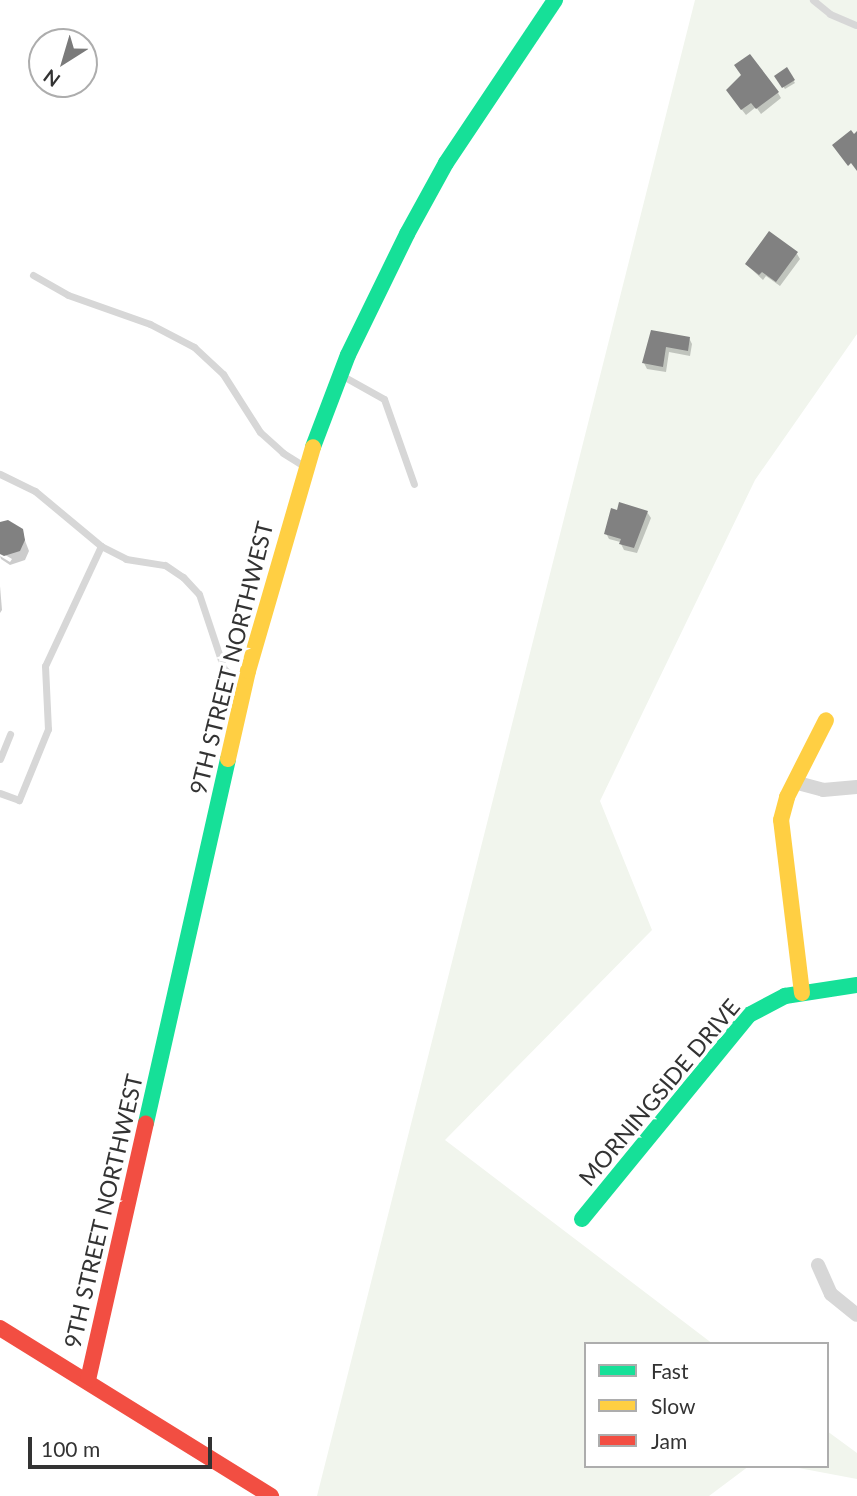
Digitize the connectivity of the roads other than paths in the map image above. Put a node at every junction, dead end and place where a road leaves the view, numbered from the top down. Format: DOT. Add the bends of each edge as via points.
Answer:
graph roads {
  1 [pos="555,0"];
  2 [pos="813,0"];
  3 [pos="856,25"];
  4 [pos="33,275"];
  5 [pos="340,374"];
  6 [pos="306,467"];
  7 [pos="0,475"];
  8 [pos="414,484"];
  9 [pos="101,545"];
  10 [pos="245,687"];
  11 [pos="826,720"];
  12 [pos="10,734"];
  13 [pos="0,759"];
  14 [pos="794,782"];
  15 [pos="857,787"];
  16 [pos="0,793"];
  17 [pos="857,985"];
  18 [pos="802,993"];
  19 [pos="582,1219"];
  20 [pos="818,1265"];
  21 [pos="857,1315"];
  22 [pos="0,1328"];
  23 [pos="88,1380"];
  24 [pos="271,1496"];
  1 -- 5 [label="street, 9TH STREET NORTHWEST" via="446,163 375,295"];
  2 -- 3 [label="lane" via="830,14"];
  4 -- 6 [label="lane" via="68,295 150,324 194,346 231,385 260,432"];
  5 -- 6 [label="street, 9TH STREET NORTHWEST"];
  5 -- 8 [label="lane" via="384,399"];
  6 -- 10 [label="street, 9TH STREET NORTHWEST" via="287,522"];
  7 -- 9 [label="lane" via="35,491"];
  9 -- 10 [label="lane" via="126,559 165,565 183,577 199,594 224,668"];
  9 -- 16 [label="lane" via="45,666 48,729 19,800"];
  10 -- 23 [label="street, 9TH STREET NORTHWEST"];
  11 -- 14 [label="street"];
  12 -- 13 [label="lane"];
  14 -- 15 [label="street" via="822,790"];
  14 -- 18 [label="street" via="780,831"];
  17 -- 18 [label="street, MORNINGSIDE DRIVE"];
  18 -- 19 [label="street, MORNINGSIDE DRIVE" via="767,1004 738,1026"];
  20 -- 21 [label="street" via="831,1294"];
  22 -- 23 [label="street"];
  23 -- 24 [label="street"];
}
